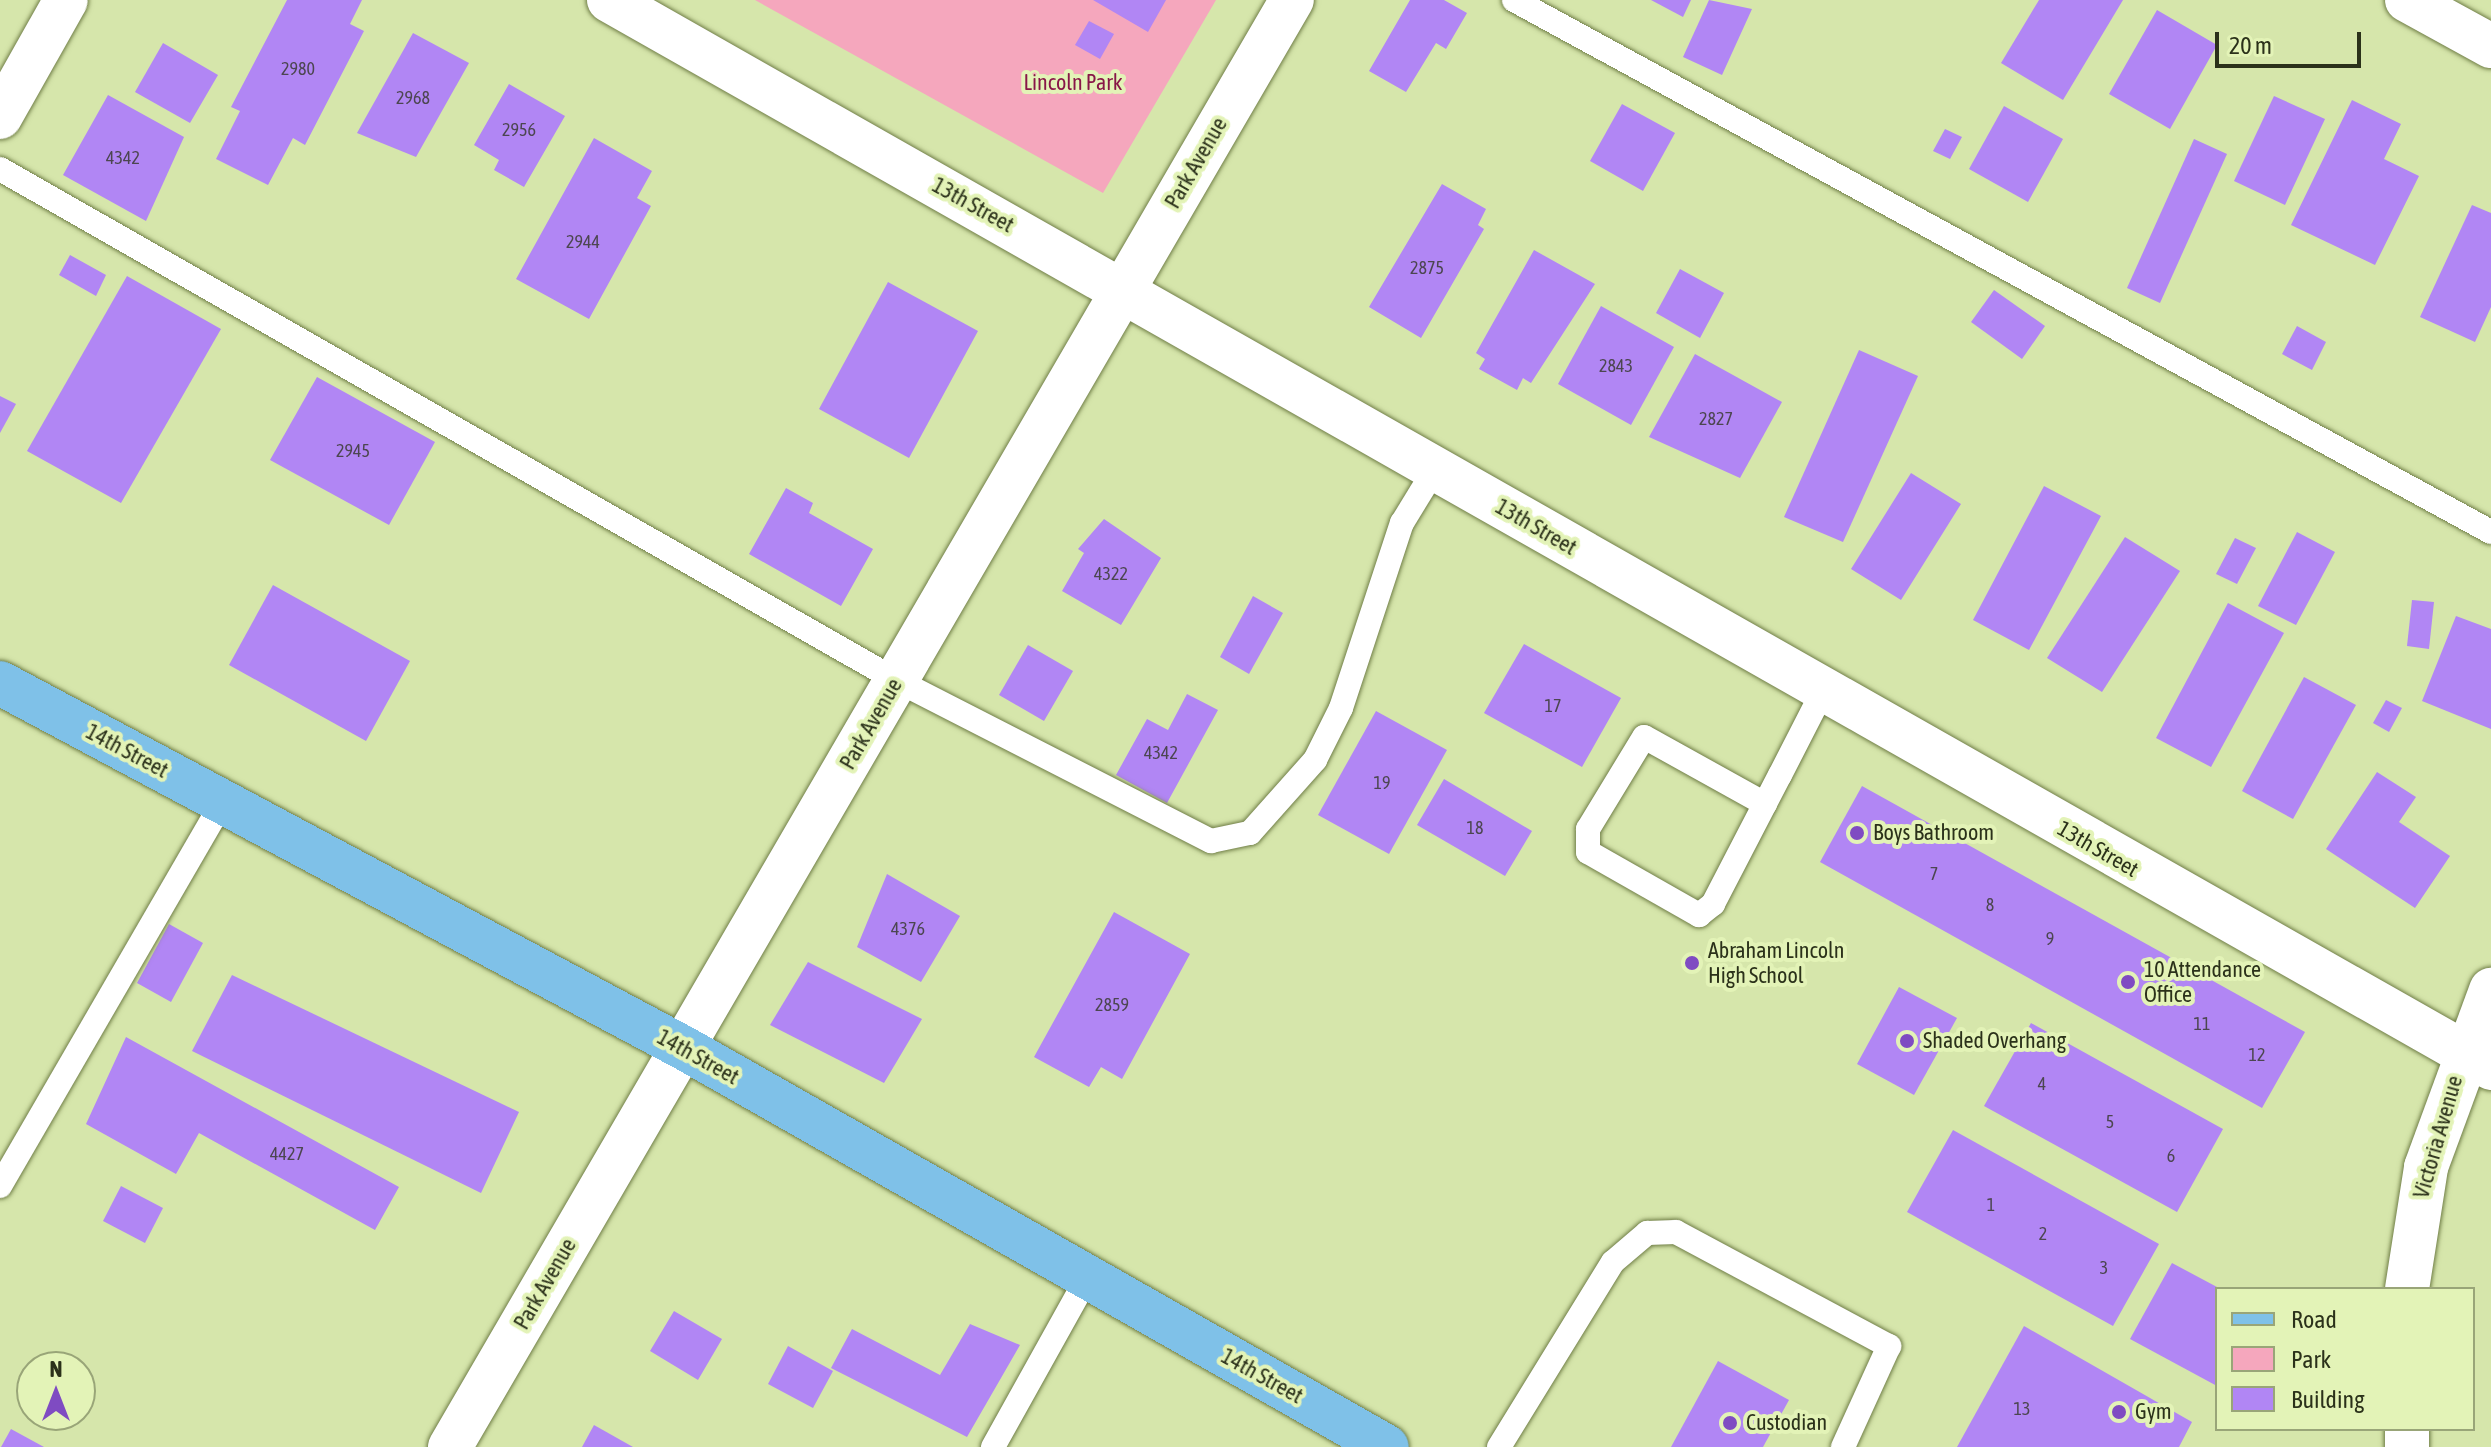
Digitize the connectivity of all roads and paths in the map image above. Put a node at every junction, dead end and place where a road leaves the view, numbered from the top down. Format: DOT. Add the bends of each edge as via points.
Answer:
graph roads {
  1 [pos="66,0"];
  2 [pos="609,0"];
  3 [pos="1292,0"];
  4 [pos="1514,0"];
  5 [pos="2407,0"];
  6 [pos="2491,46"];
  7 [pos="0,117"];
  8 [pos="0,169"];
  9 [pos="1122,289"];
  10 [pos="1435,469"];
  11 [pos="2491,532"];
  12 [pos="896,680"];
  13 [pos="0,683"];
  14 [pos="1823,691"];
  15 [pos="223,802"];
  16 [pos="1765,804"];
  17 [pos="2491,990"];
  18 [pos="684,1048"];
  19 [pos="2476,1063"];
  20 [pos="0,1186"];
  21 [pos="1087,1278"];
  22 [pos="2407,1287"];
  23 [pos="450,1447"];
  24 [pos="993,1447"];
  25 [pos="1387,1447"];
  26 [pos="1499,1447"];
  27 [pos="1843,1447"];
  1 -- 7 [label="street"];
  2 -- 9 [label="street, 13th Street"];
  3 -- 9 [label="street, Park Avenue"];
  4 -- 11 [label="lane"];
  5 -- 6 [label="street"];
  8 -- 12 [label="lane"];
  9 -- 10 [label="street, 13th Street"];
  9 -- 12 [label="street, Park Avenue"];
  10 -- 12 [label="lane" via="1402,523 1341,708 1315,760 1273,813 1228,842 1211,841"];
  10 -- 14 [label="street, 13th Street"];
  12 -- 18 [label="street, Park Avenue"];
  13 -- 15 [label="main road, 14th Street"];
  14 -- 16 [label="lane"];
  14 -- 19 [label="street, 13th Street"];
  15 -- 18 [label="main road, 14th Street"];
  15 -- 20 [label="lane"];
  16 -- 16 [label="lane" via="1713,904 1699,915 1588,852 1588,829 1644,737"];
  17 -- 19 [label="street, Victoria Avenue"];
  18 -- 21 [label="main road, 14th Street"];
  18 -- 23 [label="street, Park Avenue"];
  19 -- 22 [label="street, Victoria Avenue" via="2426,1167"];
  21 -- 24 [label="lane"];
  21 -- 25 [label="main road, 14th Street"];
  26 -- 27 [label="lane" via="1613,1262 1647,1233 1676,1232 1889,1346"];
}
